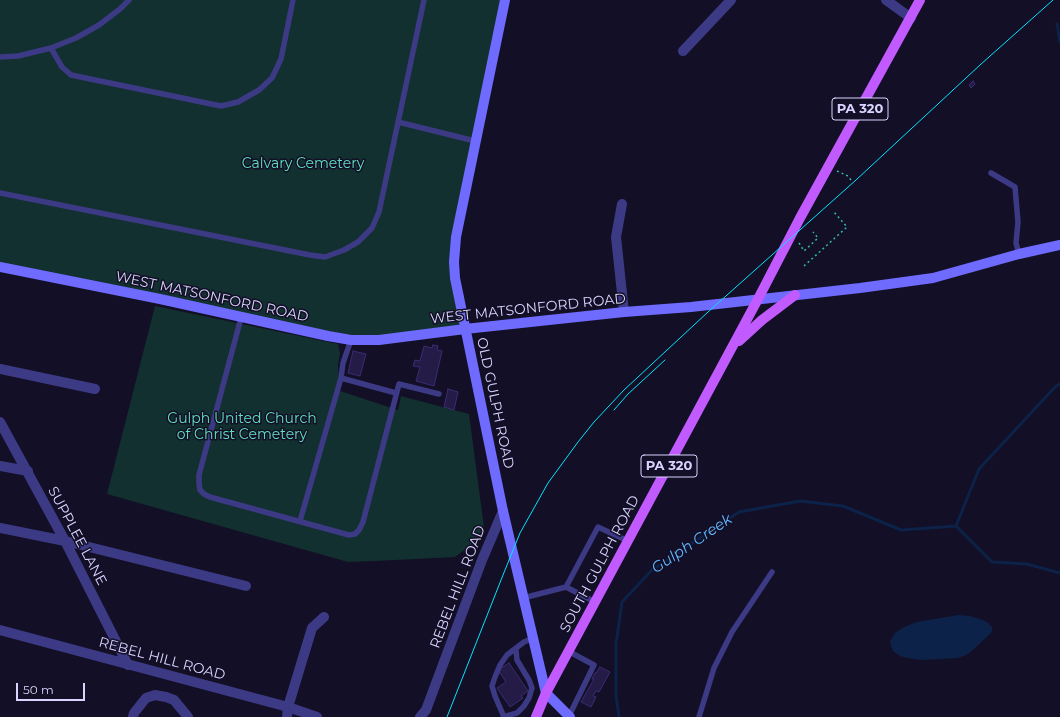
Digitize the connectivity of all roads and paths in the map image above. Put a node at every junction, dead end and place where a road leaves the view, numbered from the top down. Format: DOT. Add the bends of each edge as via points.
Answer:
graph roads {
  1 [pos="129,0"];
  2 [pos="293,0"];
  3 [pos="424,0"];
  4 [pos="504,0"];
  5 [pos="732,0"];
  6 [pos="886,0"];
  7 [pos="920,0"];
  8 [pos="911,18"];
  9 [pos="51,48"];
  10 [pos="683,51"];
  11 [pos="0,57"];
  12 [pos="398,122"];
  13 [pos="475,141"];
  14 [pos="840,172"];
  15 [pos="991,173"];
  16 [pos="852,180"];
  17 [pos="0,193"];
  18 [pos="622,204"];
  19 [pos="834,212"];
  20 [pos="813,232"];
  21 [pos="1060,245"];
  22 [pos="804,251"];
  23 [pos="1019,254"];
  24 [pos="804,266"];
  25 [pos="0,267"];
  26 [pos="795,296"];
  27 [pos="758,299"];
  28 [pos="624,312"];
  29 [pos="241,318"];
  30 [pos="465,329"];
  31 [pos="351,340"];
  32 [pos="732,348"];
  33 [pos="0,369"];
  34 [pos="341,378"];
  35 [pos="95,390"];
  36 [pos="396,393"];
  37 [pos="439,394"];
  38 [pos="0,422"];
  39 [pos="0,466"];
  40 [pos="28,471"];
  41 [pos="503,511"];
  42 [pos="300,521"];
  43 [pos="0,528"];
  44 [pos="65,541"];
  45 [pos="628,541"];
  46 [pos="772,572"];
  47 [pos="246,586"];
  48 [pos="566,587"];
  49 [pos="523,598"];
  50 [pos="595,602"];
  51 [pos="324,617"];
  52 [pos="0,630"];
  53 [pos="533,638"];
  54 [pos="516,650"];
  55 [pos="568,652"];
  56 [pos="128,665"];
  57 [pos="546,693"];
  58 [pos="288,712"];
  59 [pos="186,714"];
  60 [pos="134,717"];
  61 [pos="317,717"];
  62 [pos="420,717"];
  63 [pos="503,717"];
  64 [pos="536,717"];
  65 [pos="569,717"];
  66 [pos="699,717"];
  1 -- 9 [label="lane" via="99,25"];
  2 -- 9 [label="lane" via="281,59 272,78 259,90 238,102 221,106 71,75 62,67"];
  3 -- 12 [label="lane"];
  4 -- 13 [label="main road, OLD GULPH ROAD"];
  5 -- 10 [label="street"];
  6 -- 8 [label="street"];
  7 -- 8 [label="main road, PA 320"];
  8 -- 27 [label="main road, PA 320"];
  9 -- 11 [label="lane" via="18,56"];
  12 -- 13 [label="lane"];
  12 -- 17 [label="lane" via="379,212 372,228 358,242 325,257"];
  13 -- 30 [label="main road, OLD GULPH ROAD" via="456,237 454,262"];
  14 -- 16 [label="path"];
  15 -- 23 [label="lane" via="1015,187 1018,222 1016,243"];
  18 -- 28 [label="street" via="616,237"];
  19 -- 24 [label="path" via="847,228"];
  20 -- 22 [label="path" via="818,238"];
  21 -- 23 [label="main road, WEST MATSONFORD ROAD"];
  23 -- 26 [label="main road, WEST MATSONFORD ROAD" via="933,278"];
  25 -- 29 [label="main road, WEST MATSONFORD ROAD"];
  26 -- 27 [label="main road, WEST MATSONFORD ROAD"];
  26 -- 32 [label="main road" via="762,320"];
  27 -- 28 [label="main road, WEST MATSONFORD ROAD"];
  27 -- 32 [label="main road, SOUTH GULPH ROAD / PA 320"];
  28 -- 30 [label="main road, WEST MATSONFORD ROAD"];
  29 -- 31 [label="main road, WEST MATSONFORD ROAD"];
  29 -- 42 [label="lane" via="199,475 200,490 210,497"];
  30 -- 31 [label="main road, WEST MATSONFORD ROAD" via="378,340"];
  30 -- 41 [label="main road, OLD GULPH ROAD"];
  31 -- 34 [label="lane"];
  32 -- 45 [label="main road, SOUTH GULPH ROAD / PA 320"];
  33 -- 35 [label="street"];
  34 -- 36 [label="lane"];
  34 -- 42 [label="lane"];
  36 -- 37 [label="lane" via="399,384"];
  36 -- 42 [label="lane" via="359,530 350,535"];
  38 -- 40 [label="street, SUPPLEE LANE"];
  39 -- 40 [label="street"];
  40 -- 44 [label="street, SUPPLEE LANE"];
  41 -- 49 [label="main road, OLD GULPH ROAD"];
  41 -- 62 [label="street, REBEL HILL ROAD" via="426,710"];
  43 -- 44 [label="street"];
  44 -- 47 [label="street"];
  44 -- 56 [label="street, SUPPLEE LANE"];
  45 -- 48 [label="lane" via="598,527"];
  45 -- 50 [label="main road, SOUTH GULPH ROAD / PA 320"];
  46 -- 66 [label="lane" via="732,632 714,668"];
  48 -- 49 [label="lane"];
  48 -- 50 [label="lane"];
  49 -- 53 [label="main road, OLD GULPH ROAD"];
  50 -- 55 [label="main road, SOUTH GULPH ROAD / PA 320"];
  51 -- 58 [label="street" via="312,628"];
  52 -- 56 [label="street, REBEL HILL ROAD"];
  53 -- 54 [label="lane"];
  53 -- 57 [label="main road, OLD GULPH ROAD"];
  54 -- 63 [label="lane" via="500,665 492,686"];
  54 -- 63 [label="lane" via="517,660 532,688 524,706 517,713"];
  55 -- 57 [label="main road, SOUTH GULPH ROAD / PA 320"];
  55 -- 65 [label="lane" via="594,665"];
  56 -- 58 [label="street, REBEL HILL ROAD"];
  57 -- 64 [label="main road, SOUTH GULPH ROAD / PA 320"];
  57 -- 65 [label="main road"];
  58 -- 61 [label="street, REBEL HILL ROAD"];
  59 -- 60 [label="street" via="174,700 155,695 146,698 134,713"];
}
